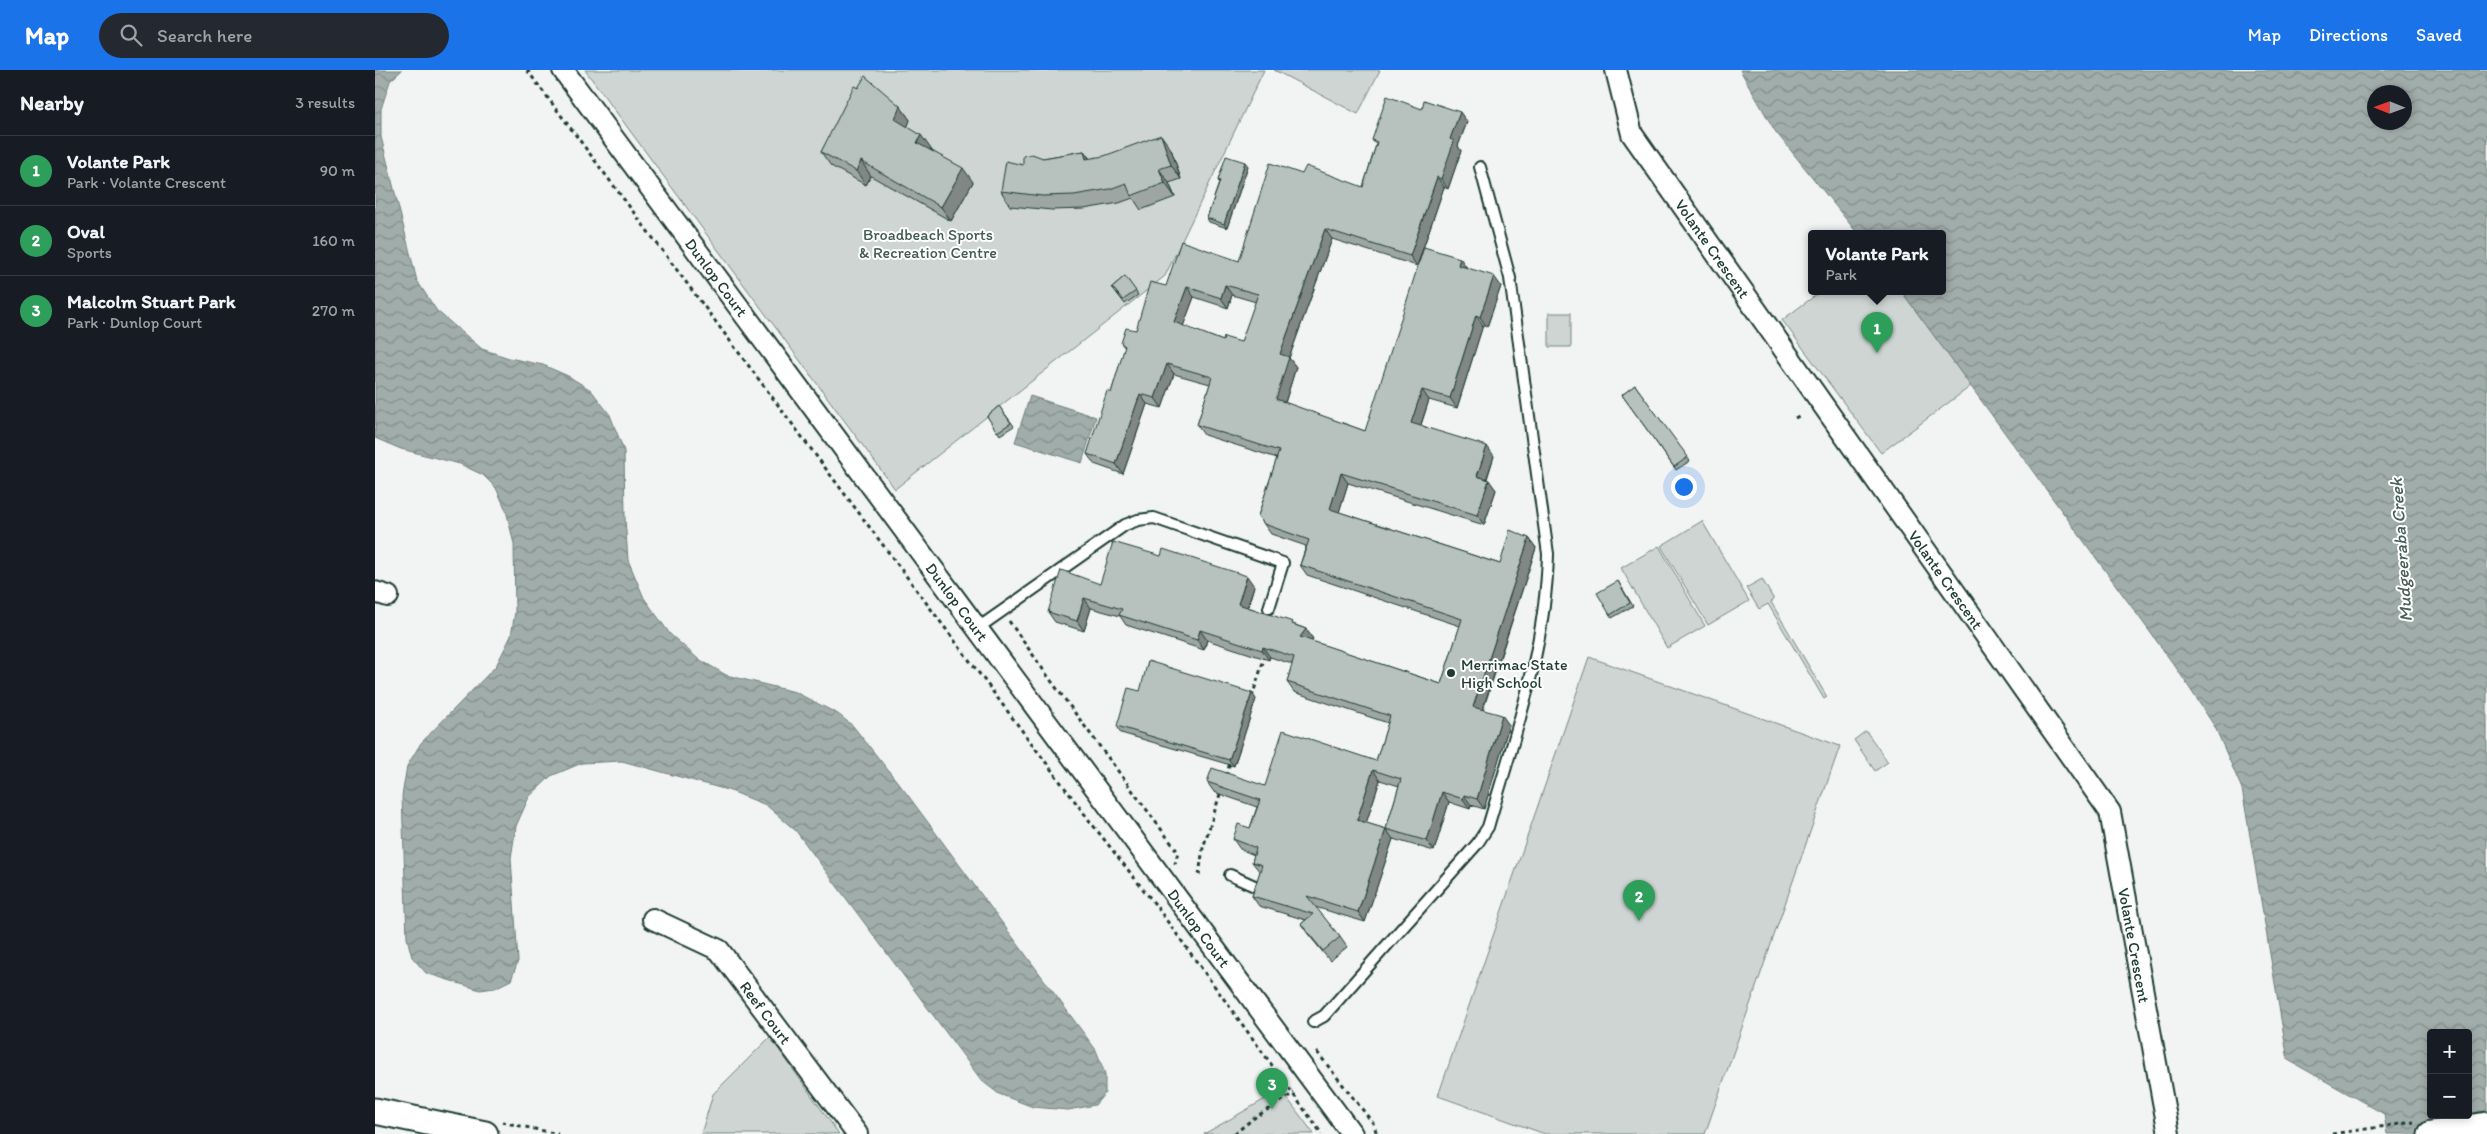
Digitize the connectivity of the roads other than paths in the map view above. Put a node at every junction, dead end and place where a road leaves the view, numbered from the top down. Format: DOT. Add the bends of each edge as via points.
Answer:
graph roads {
  1 [pos="563,70"];
  2 [pos="1616,70"];
  3 [pos="1480,167"];
  4 [pos="1269,608"];
  5 [pos="977,628"];
  6 [pos="1230,875"];
  7 [pos="1259,888"];
  8 [pos="653,918"];
  9 [pos="1313,1022"];
  10 [pos="375,1111"];
  11 [pos="2487,1125"];
  12 [pos="485,1134"];
  13 [pos="857,1134"];
  14 [pos="1351,1134"];
  15 [pos="2169,1134"];
  16 [pos="2431,1134"];
  1 -- 5 [label="street, Dunlop Court"];
  2 -- 15 [label="street, Volante Crescent" via="1632,134 2110,812"];
  3 -- 9 [label="lane" via="1510,278 1548,554 1547,587 1537,648 1489,827 1324,1016"];
  4 -- 5 [label="lane" via="1283,563 1155,518 1125,525"];
  5 -- 14 [label="street, Dunlop Court"];
  6 -- 7 [label="lane"];
  8 -- 13 [label="street, Reef Court" via="719,950"];
  10 -- 12 [label="street"];
  11 -- 16 [label="street"];
}
